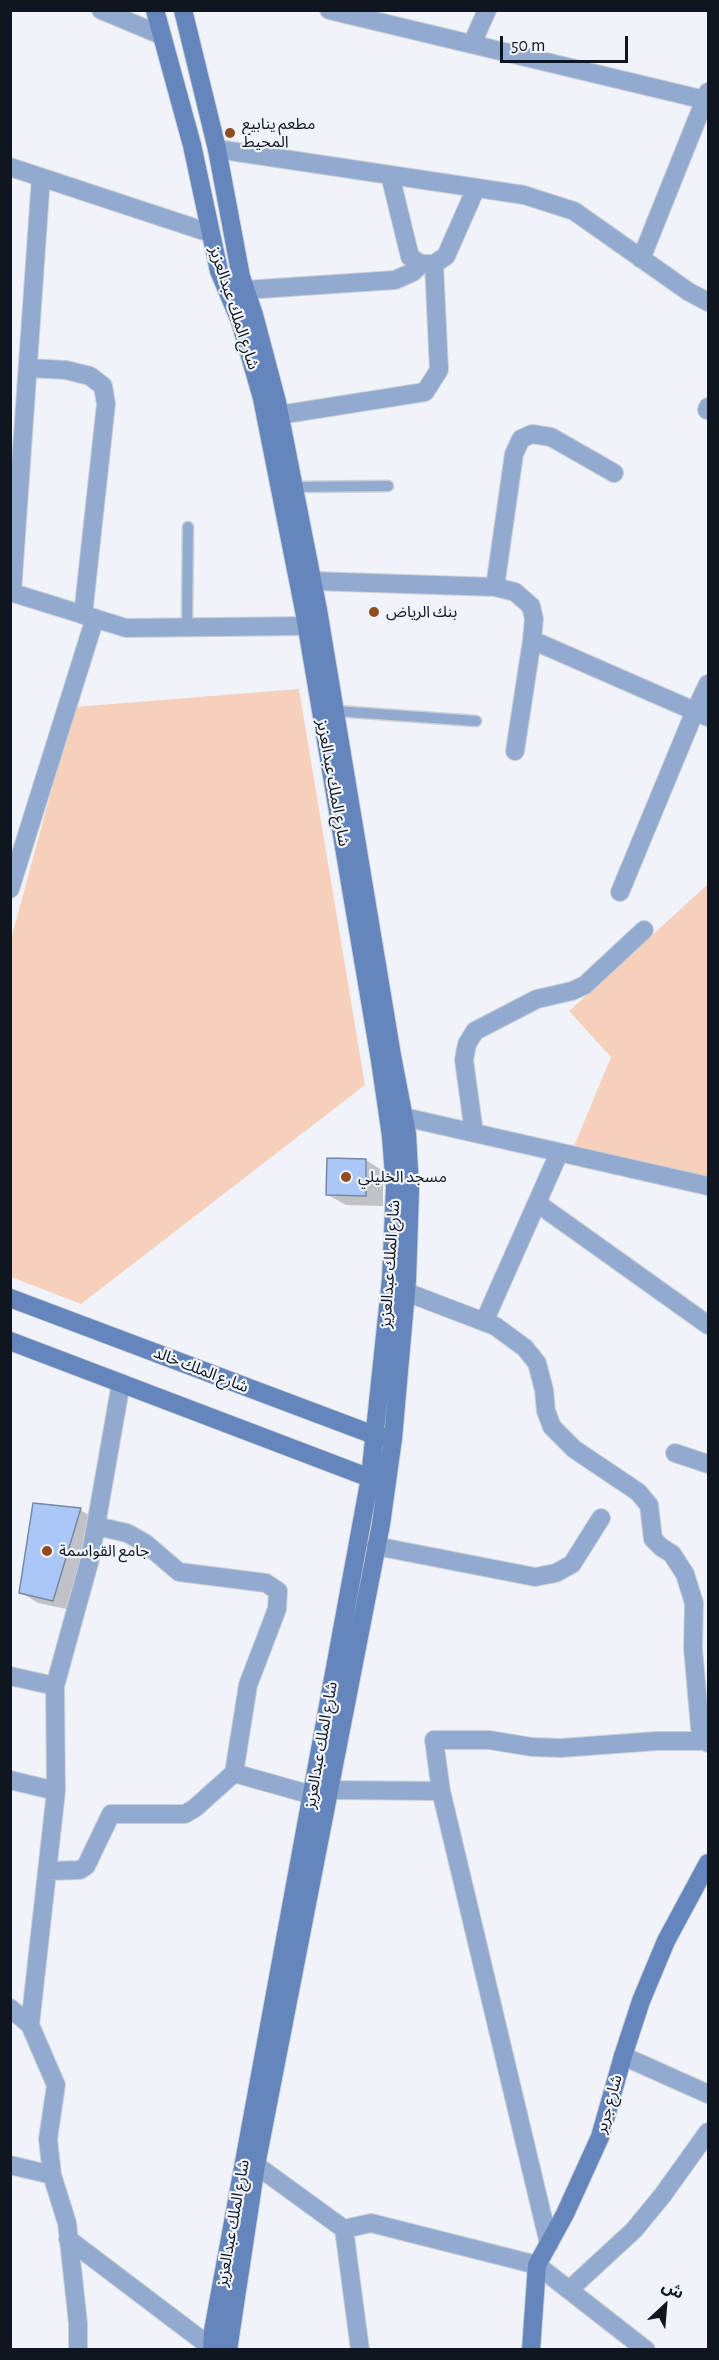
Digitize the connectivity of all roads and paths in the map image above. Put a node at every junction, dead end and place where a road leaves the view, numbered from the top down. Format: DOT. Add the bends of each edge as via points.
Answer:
graph roads {
  1 [pos="101,10"];
  2 [pos="155,10"];
  3 [pos="183,10"];
  4 [pos="329,10"];
  5 [pos="487,10"];
  6 [pos="161,35"];
  7 [pos="472,44"];
  8 [pos="707,96"];
  9 [pos="217,149"];
  10 [pos="10,166"];
  11 [pos="390,175"];
  12 [pos="41,177"];
  13 [pos="476,188"];
  14 [pos="210,233"];
  15 [pos="640,259"];
  16 [pos="428,264"];
  17 [pos="245,290"];
  18 [pos="708,302"];
  19 [pos="28,368"];
  20 [pos="279,416"];
  21 [pos="614,473"];
  22 [pos="388,486"];
  23 [pos="293,487"];
  24 [pos="188,527"];
  25 [pos="313,581"];
  26 [pos="495,587"];
  27 [pos="11,592"];
  28 [pos="89,616"];
  29 [pos="187,626"];
  30 [pos="306,626"];
  31 [pos="532,640"];
  32 [pos="708,684"];
  33 [pos="336,711"];
  34 [pos="702,714"];
  35 [pos="476,721"];
  36 [pos="515,751"];
  37 [pos="10,889"];
  38 [pos="620,892"];
  39 [pos="644,930"];
  40 [pos="404,1117"];
  41 [pos="474,1133"];
  42 [pos="559,1153"];
  43 [pos="708,1186"];
  44 [pos="537,1203"];
  45 [pos="406,1292"];
  46 [pos="10,1298"];
  47 [pos="484,1322"];
  48 [pos="708,1325"];
  49 [pos="10,1341"];
  50 [pos="121,1383"];
  51 [pos="374,1435"];
  52 [pos="393,1438"];
  53 [pos="675,1453"];
  54 [pos="708,1464"];
  55 [pos="378,1479"];
  56 [pos="601,1518"];
  57 [pos="96,1526"];
  58 [pos="376,1546"];
  59 [pos="10,1676"];
  60 [pos="55,1686"];
  61 [pos="707,1742"];
  62 [pos="234,1773"];
  63 [pos="10,1780"];
  64 [pos="56,1791"];
  65 [pos="441,1791"];
  66 [pos="321,1793"];
  67 [pos="708,1863"];
  68 [pos="47,1870"];
  69 [pos="10,2008"];
  70 [pos="30,2025"];
  71 [pos="623,2056"];
  72 [pos="708,2094"];
  73 [pos="708,2132"];
  74 [pos="10,2165"];
  75 [pos="256,2165"];
  76 [pos="52,2175"];
  77 [pos="344,2229"];
  78 [pos="68,2239"];
  79 [pos="549,2244"];
  80 [pos="537,2265"];
  81 [pos="569,2290"];
  82 [pos="78,2349"];
  83 [pos="217,2349"];
  84 [pos="360,2349"];
  85 [pos="531,2349"];
  86 [pos="646,2349"];
  1 -- 6 [label="street"];
  2 -- 6 [label="street, شارع الملك عبدالعزيز"];
  3 -- 9 [label="street, شارع الملك عبدالعزيز"];
  4 -- 7 [label="street"];
  5 -- 7 [label="street"];
  6 -- 14 [label="street, شارع الملك عبدالعزيز" via="192,145"];
  7 -- 8 [label="street"];
  8 -- 15 [label="street"];
  9 -- 11 [label="street"];
  9 -- 17 [label="street, شارع الملك عبدالعزيز"];
  10 -- 12 [label="street"];
  11 -- 13 [label="street"];
  11 -- 16 [label="street" via="410,257"];
  12 -- 14 [label="street"];
  12 -- 19 [label="street"];
  13 -- 15 [label="street" via="524,195 574,211"];
  13 -- 16 [label="street" via="446,256"];
  14 -- 30 [label="street, شارع الملك عبدالعزيز" via="219,272 240,321 262,398"];
  15 -- 18 [label="street"];
  16 -- 17 [label="street" via="395,280"];
  16 -- 20 [label="street" via="439,370 425,392"];
  17 -- 20 [label="street, شارع الملك عبدالعزيز"];
  19 -- 27 [label="street"];
  19 -- 28 [label="street" via="66,370 90,376 103,386 106,404"];
  20 -- 23 [label="street, شارع الملك عبدالعزيز"];
  21 -- 26 [label="street" via="551,437 532,434 522,439 514,454"];
  22 -- 23 [label="lane"];
  23 -- 25 [label="street, شارع الملك عبدالعزيز"];
  24 -- 29 [label="lane"];
  25 -- 26 [label="street"];
  25 -- 33 [label="street, شارع الملك عبدالعزيز"];
  26 -- 31 [label="street" via="515,592 531,606"];
  27 -- 28 [label="street"];
  28 -- 29 [label="street" via="126,628"];
  28 -- 37 [label="street"];
  29 -- 30 [label="street"];
  30 -- 51 [label="street, شارع الملك عبدالعزيز" via="391,1136 395,1188 391,1279"];
  31 -- 34 [label="street"];
  31 -- 36 [label="street"];
  32 -- 34 [label="street"];
  33 -- 35 [label="lane"];
  33 -- 40 [label="street, شارع الملك عبدالعزيز"];
  34 -- 38 [label="street"];
  39 -- 41 [label="street" via="585,985 537,999 475,1031 466,1044 464,1060"];
  40 -- 41 [label="street"];
  40 -- 45 [label="street, شارع الملك عبدالعزيز" via="410,1190"];
  41 -- 42 [label="street"];
  42 -- 43 [label="street"];
  42 -- 44 [label="street"];
  44 -- 47 [label="street"];
  44 -- 48 [label="street"];
  45 -- 47 [label="street"];
  45 -- 52 [label="street, شارع الملك عبدالعزيز"];
  46 -- 51 [label="street, شارع الملك خالد"];
  47 -- 61 [label="street" via="525,1348 537,1363 552,1427 574,1449 638,1492 650,1505 653,1539 672,1554 685,1574 694,1604 693,1648 700,1728"];
  49 -- 50 [label="street"];
  50 -- 55 [label="street"];
  50 -- 57 [label="street"];
  51 -- 52 [label="street, شارع الملك خالد"];
  51 -- 55 [label="street, شارع الملك عبدالعزيز"];
  52 -- 55 [label="street, شارع الملك عبدالعزيز"];
  53 -- 54 [label="street"];
  55 -- 58 [label="street, شارع الملك عبدالعزيز"];
  55 -- 66 [label="street, شارع الملك عبدالعزيز"];
  56 -- 58 [label="street" via="572,1564 556,1573 535,1577"];
  57 -- 60 [label="street"];
  57 -- 62 [label="street" via="127,1533 179,1572 266,1583 278,1591 277,1609 248,1685"];
  58 -- 66 [label="street, شارع الملك عبدالعزيز"];
  59 -- 60 [label="street"];
  60 -- 64 [label="street"];
  61 -- 65 [label="street" via="657,1741 561,1748 489,1740 434,1740"];
  62 -- 66 [label="street"];
  62 -- 68 [label="street" via="185,1814 111,1814 86,1866 80,1870"];
  63 -- 64 [label="street"];
  64 -- 68 [label="street"];
  65 -- 66 [label="street"];
  65 -- 79 [label="street"];
  66 -- 75 [label="street, شارع الملك عبدالعزيز"];
  66 -- 83 [label="street, شارع الملك عبدالعزيز" via="242,2174"];
  67 -- 71 [label="street, شارع جرير" via="666,1941"];
  68 -- 70 [label="street"];
  69 -- 70 [label="street"];
  70 -- 76 [label="street" via="56,2085 48,2139"];
  71 -- 72 [label="street"];
  71 -- 79 [label="street, شارع جرير" via="600,2137"];
  73 -- 81 [label="street" via="634,2230"];
  74 -- 76 [label="street"];
  75 -- 77 [label="street"];
  75 -- 83 [label="street, شارع الملك عبدالعزيز"];
  76 -- 78 [label="street"];
  77 -- 80 [label="street" via="371,2223"];
  77 -- 84 [label="street"];
  78 -- 82 [label="street"];
  78 -- 83 [label="street"];
  79 -- 80 [label="street, شارع جرير"];
  80 -- 81 [label="street"];
  80 -- 85 [label="street, شارع جرير"];
  81 -- 86 [label="street"];
}
